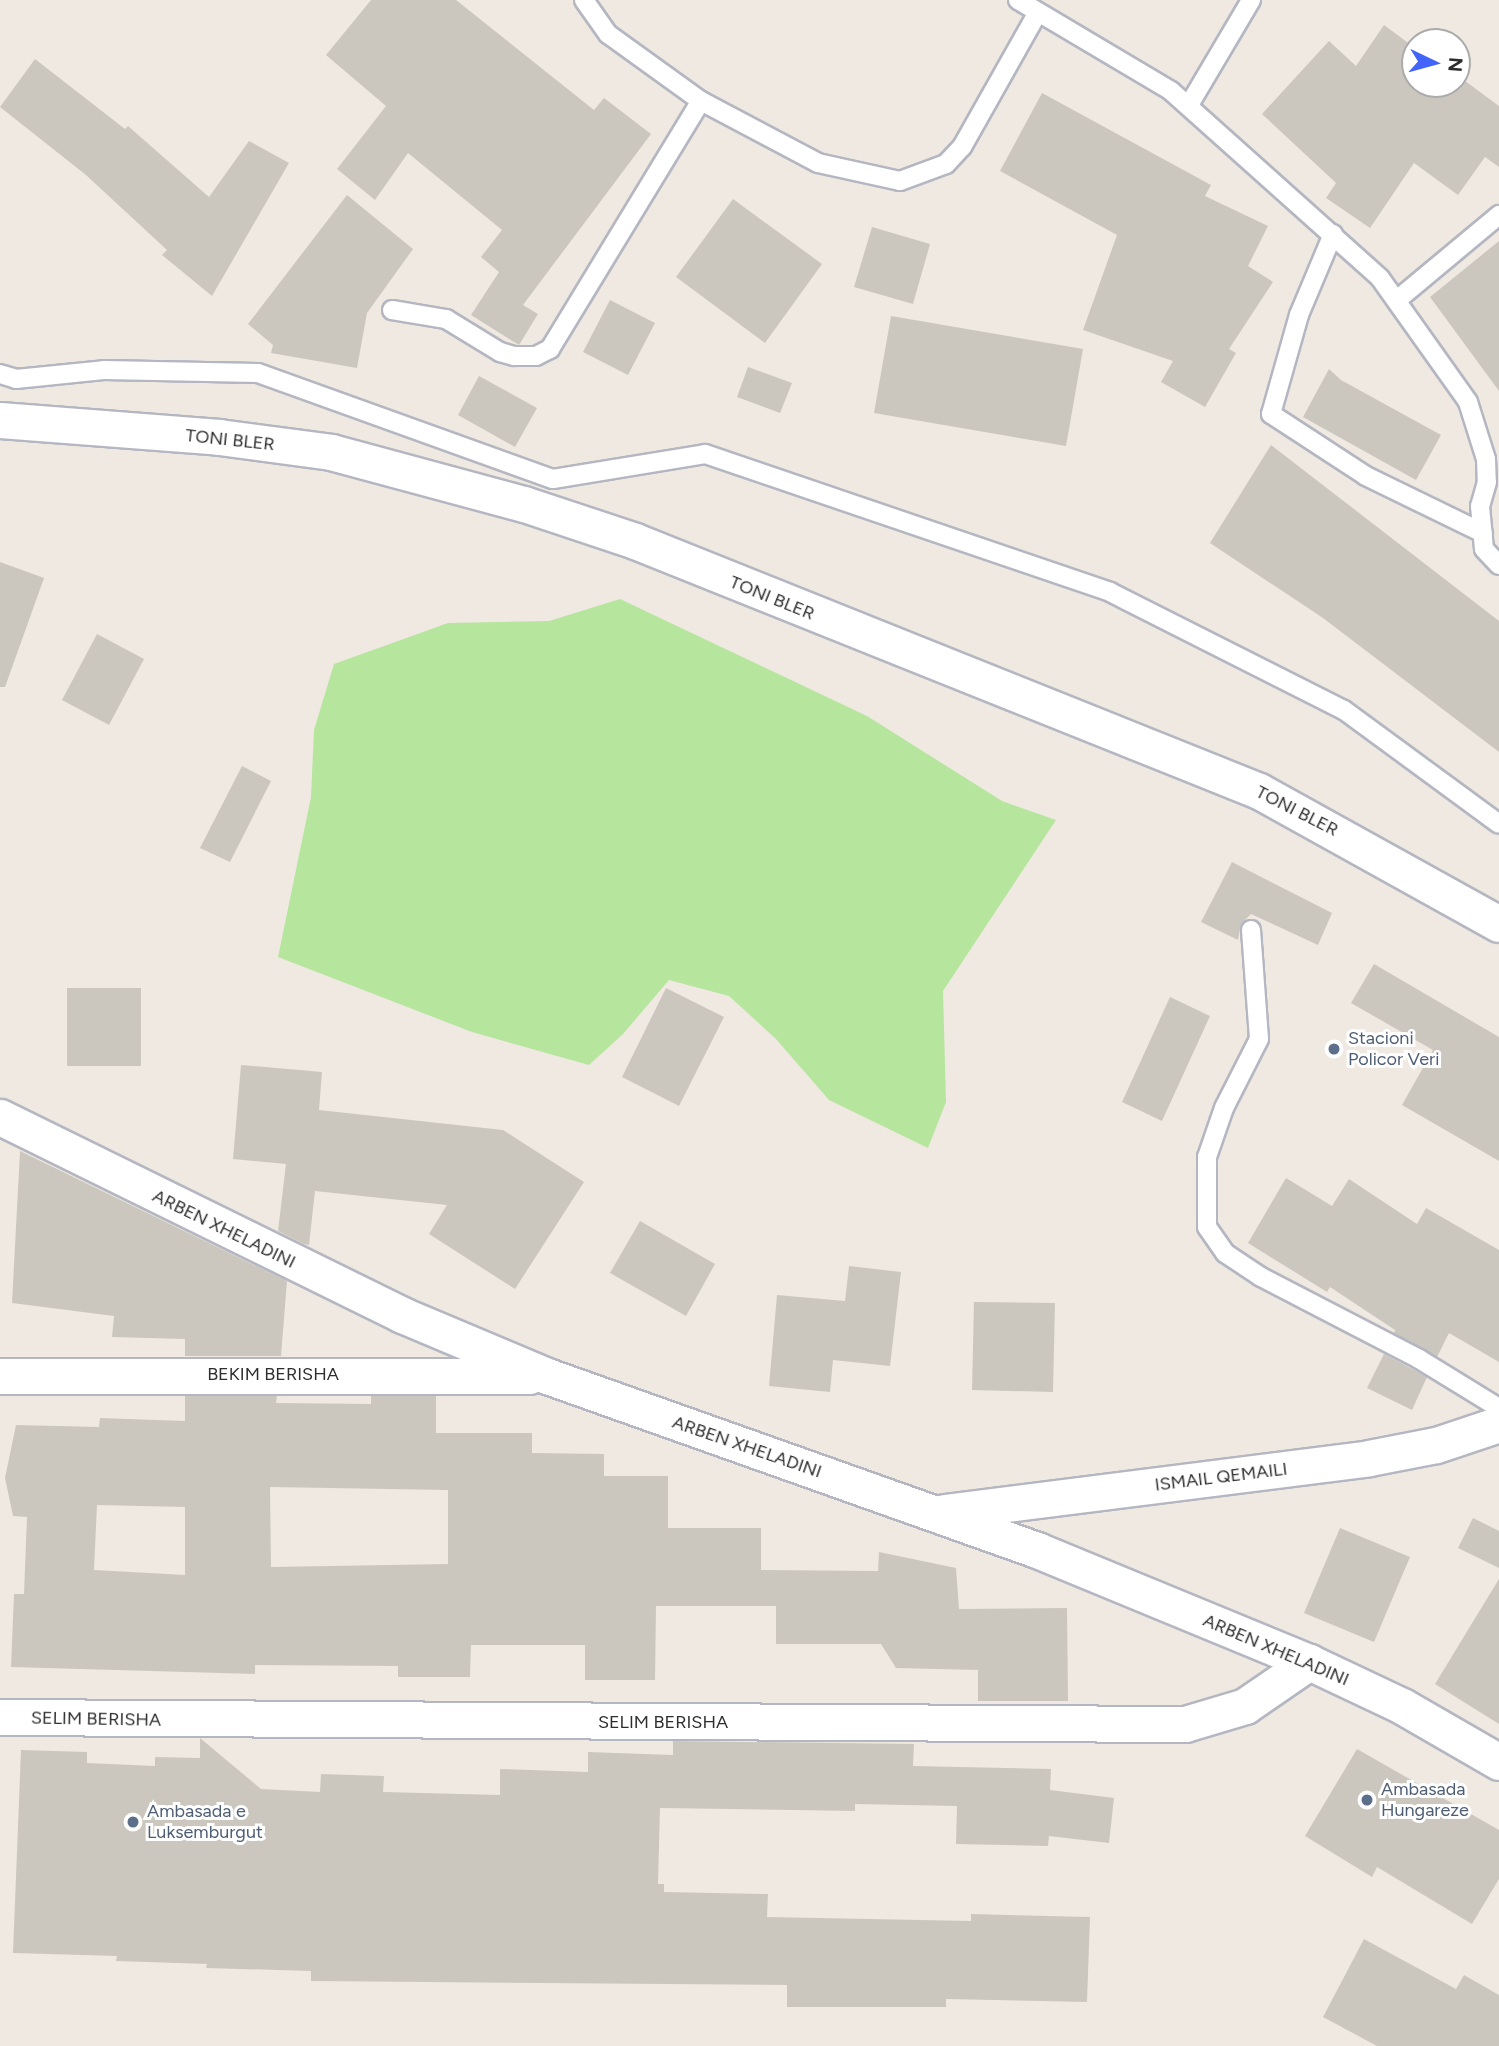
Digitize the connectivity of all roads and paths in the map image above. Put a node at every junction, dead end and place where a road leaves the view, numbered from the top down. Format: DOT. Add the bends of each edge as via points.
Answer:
graph roads {
  1 [pos="584,0"];
  2 [pos="1018,0"];
  3 [pos="1251,0"];
  4 [pos="1037,14"];
  5 [pos="701,101"];
  6 [pos="1189,106"];
  7 [pos="1499,215"];
  8 [pos="1333,234"];
  9 [pos="1397,300"];
  10 [pos="393,310"];
  11 [pos="0,374"];
  12 [pos="0,420"];
  13 [pos="1483,533"];
  14 [pos="1499,565"];
  15 [pos="1499,824"];
  16 [pos="1499,924"];
  17 [pos="1251,929"];
  18 [pos="0,1117"];
  19 [pos="0,1376"];
  20 [pos="547,1376"];
  21 [pos="1499,1408"];
  22 [pos="1499,1424"];
  23 [pos="940,1513"];
  24 [pos="1309,1662"];
  25 [pos="0,1717"];
  26 [pos="1499,1762"];
  1 -- 5 [label="lane" via="608,34"];
  2 -- 4 [label="lane"];
  3 -- 6 [label="lane"];
  4 -- 5 [label="lane" via="962,147 946,163 900,181 818,163"];
  4 -- 6 [label="lane"];
  5 -- 10 [label="lane" via="550,349 536,356 514,356 446,319"];
  6 -- 8 [label="lane"];
  7 -- 9 [label="lane"];
  8 -- 9 [label="lane"];
  8 -- 13 [label="lane" via="1299,315 1271,414 1366,477"];
  9 -- 13 [label="lane" via="1452,373 1480,430 1487,482 1480,506"];
  11 -- 15 [label="lane" via="16,379 104,370 258,373 553,480 705,454 1110,592 1344,710"];
  12 -- 16 [label="street, TONI BLER" via="219,437 331,452 524,504 635,541 1248,786"];
  13 -- 14 [label="lane" via="1484,549"];
  17 -- 21 [label="lane" via="1259,1039 1249,1067 1224,1108 1207,1157 1207,1227 1225,1253 1261,1276 1419,1359"];
  18 -- 20 [label="street, ARBEN XHELADINI" via="401,1315"];
  19 -- 20 [label="street, BEKIM BERISHA"];
  20 -- 23 [label="street, ARBEN XHELADINI"];
  22 -- 23 [label="street, ISMAIL QEMAILI" via="1436,1445 1370,1458"];
  23 -- 24 [label="street, ARBEN XHELADINI"];
  24 -- 25 [label="street, SELIM BERISHA" via="1245,1706 1185,1724"];
  24 -- 26 [label="street, ARBEN XHELADINI" via="1402,1706"];
}
